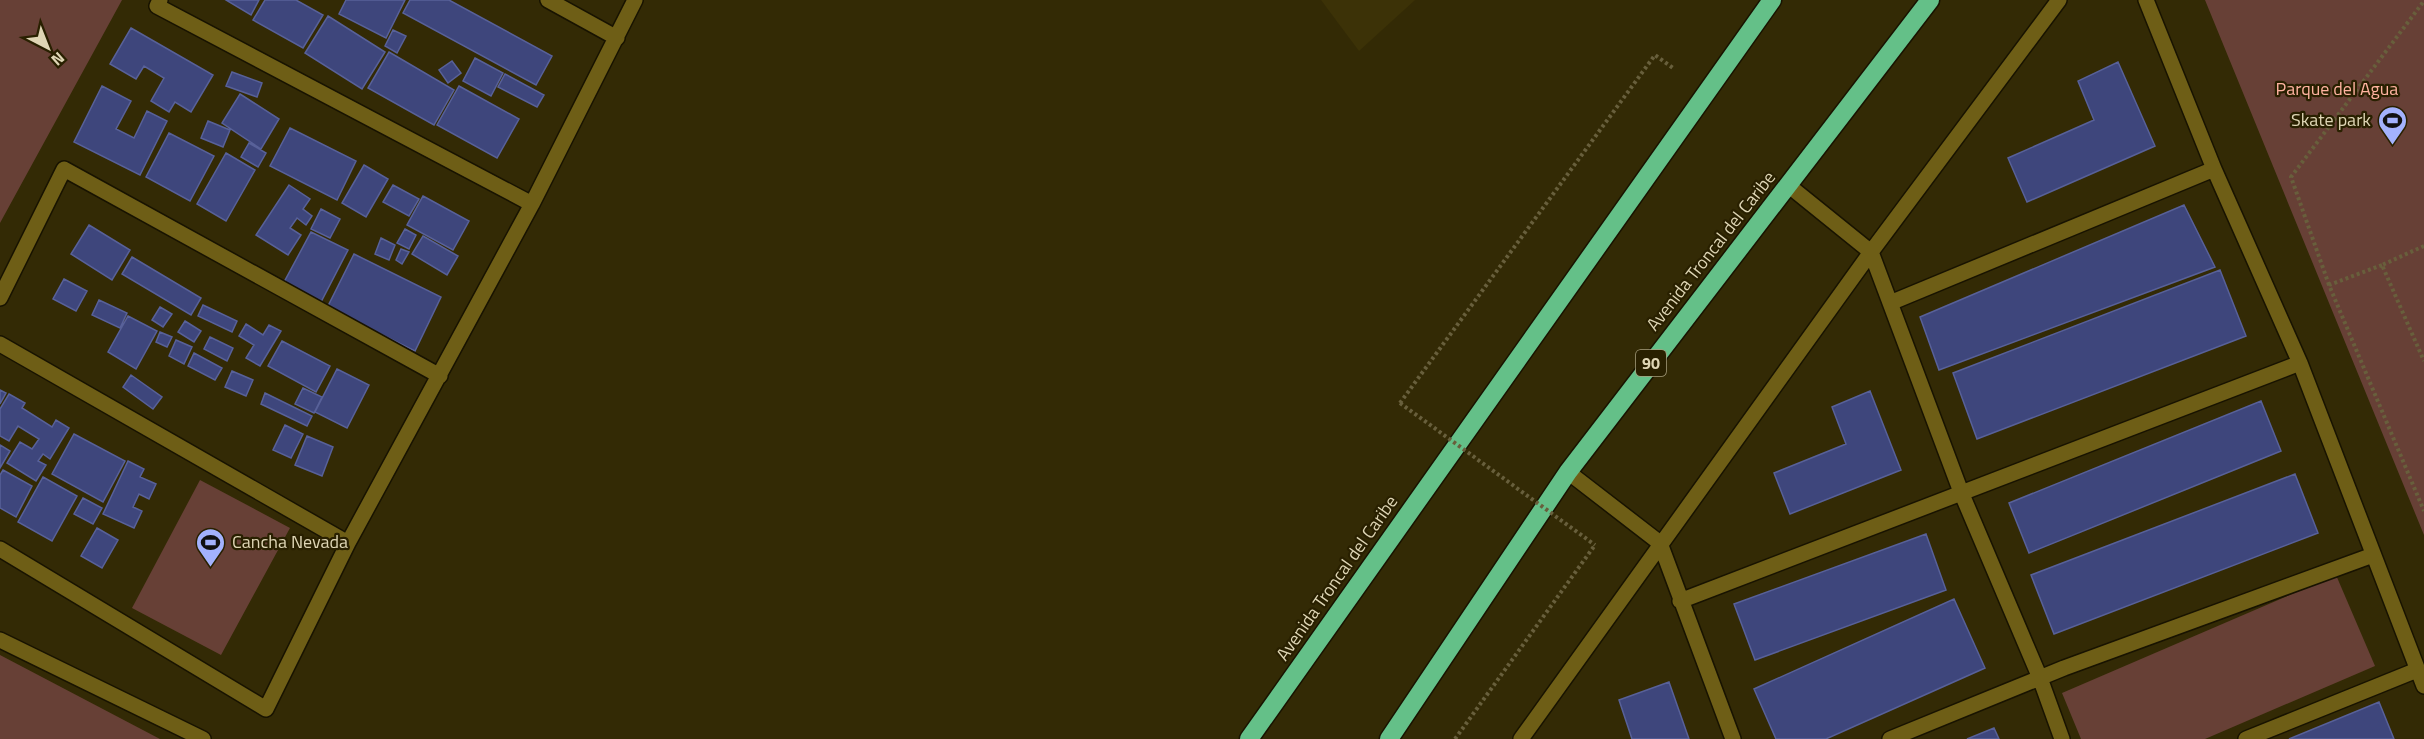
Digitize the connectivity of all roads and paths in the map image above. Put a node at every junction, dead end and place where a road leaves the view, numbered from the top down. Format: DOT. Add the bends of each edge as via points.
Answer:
graph roads {
  1 [pos="160,0"];
  2 [pos="548,0"];
  3 [pos="635,0"];
  4 [pos="1772,0"];
  5 [pos="1930,0"];
  6 [pos="2059,0"];
  7 [pos="2145,0"];
  8 [pos="2424,1"];
  9 [pos="617,38"];
  10 [pos="1673,68"];
  11 [pos="2214,169"];
  12 [pos="1788,185"];
  13 [pos="532,204"];
  14 [pos="2424,246"];
  15 [pos="1871,252"];
  16 [pos="2382,264"];
  17 [pos="2328,285"];
  18 [pos="0,298"];
  19 [pos="1890,303"];
  20 [pos="0,344"];
  21 [pos="2424,361"];
  22 [pos="2300,363"];
  23 [pos="440,376"];
  24 [pos="1568,472"];
  25 [pos="1961,492"];
  26 [pos="2424,511"];
  27 [pos="348,543"];
  28 [pos="1660,543"];
  29 [pos="0,549"];
  30 [pos="2373,555"];
  31 [pos="1680,601"];
  32 [pos="0,640"];
  33 [pos="2417,670"];
  34 [pos="2040,678"];
  35 [pos="2424,686"];
  36 [pos="203,739"];
  37 [pos="1249,739"];
  38 [pos="1389,739"];
  39 [pos="1455,739"];
  40 [pos="1521,739"];
  41 [pos="1733,739"];
  42 [pos="1890,739"];
  43 [pos="2062,739"];
  44 [pos="2246,739"];
  1 -- 13 [label="street" via="157,6"];
  2 -- 9 [label="street"];
  3 -- 9 [label="street"];
  4 -- 37 [label="highway, Avenida Troncal del Caribe"];
  5 -- 12 [label="highway, Avenida Troncal del Caribe / 90"];
  6 -- 15 [label="street"];
  7 -- 11 [label="street"];
  8 -- 17 [label="path" via="2291,177"];
  9 -- 13 [label="street"];
  10 -- 39 [label="path, bridge" via="1654,55 1400,403 1595,545"];
  11 -- 19 [label="street"];
  11 -- 22 [label="street"];
  12 -- 15 [label="street"];
  12 -- 24 [label="highway, Avenida Troncal del Caribe / 90"];
  13 -- 23 [label="street"];
  14 -- 16 [label="path"];
  15 -- 19 [label="street"];
  15 -- 28 [label="street"];
  16 -- 17 [label="path"];
  16 -- 21 [label="path"];
  17 -- 26 [label="path"];
  18 -- 23 [label="street" via="64,169"];
  19 -- 25 [label="street"];
  20 -- 27 [label="street"];
  22 -- 25 [label="street"];
  22 -- 30 [label="street"];
  23 -- 27 [label="street"];
  24 -- 28 [label="street"];
  24 -- 38 [label="highway, Avenida Troncal del Caribe / 90"];
  25 -- 31 [label="street"];
  25 -- 34 [label="street"];
  27 -- 29 [label="street" via="266,709"];
  28 -- 31 [label="street"];
  28 -- 40 [label="street"];
  30 -- 33 [label="street"];
  30 -- 34 [label="street"];
  31 -- 41 [label="street"];
  32 -- 36 [label="street"];
  33 -- 35 [label="street"];
  33 -- 44 [label="street"];
  34 -- 42 [label="street"];
  34 -- 43 [label="street"];
}
